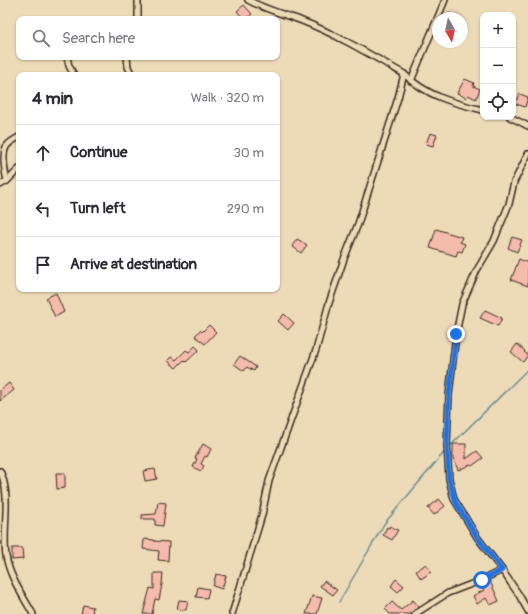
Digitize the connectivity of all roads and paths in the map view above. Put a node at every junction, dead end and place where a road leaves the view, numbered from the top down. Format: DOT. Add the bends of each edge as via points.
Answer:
graph roads {
  1 [pos="138,0"];
  2 [pos="248,0"];
  3 [pos="444,0"];
  4 [pos="138,16"];
  5 [pos="68,60"];
  6 [pos="127,60"];
  7 [pos="72,72"];
  8 [pos="130,72"];
  9 [pos="404,74"];
  10 [pos="411,81"];
  11 [pos="480,109"];
  12 [pos="516,120"];
  13 [pos="528,126"];
  14 [pos="16,139"];
  15 [pos="528,154"];
  16 [pos="16,172"];
  17 [pos="7,181"];
  18 [pos="0,185"];
  19 [pos="0,471"];
  20 [pos="502,570"];
  21 [pos="528,611"];
  22 [pos="33,614"];
  23 [pos="232,614"];
  24 [pos="415,614"];
  1 -- 4 [label="street"];
  2 -- 9 [label="street" via="334,35"];
  3 -- 10 [label="street"];
  5 -- 7 [label="street"];
  6 -- 8 [label="street"];
  9 -- 10 [label="street"];
  9 -- 23 [label="street" via="358,224 269,481 262,515"];
  10 -- 11 [label="street" via="454,104"];
  12 -- 13 [label="street"];
  14 -- 17 [label="street" via="5,149 4,168"];
  15 -- 20 [label="street" via="514,182 509,204 494,241 477,270 462,304 449,395 448,463 454,499 477,537"];
  16 -- 17 [label="street"];
  17 -- 18 [label="street"];
  19 -- 22 [label="street" via="5,483 6,556 11,573"];
  20 -- 21 [label="street"];
  20 -- 24 [label="street" via="448,593"];
}
